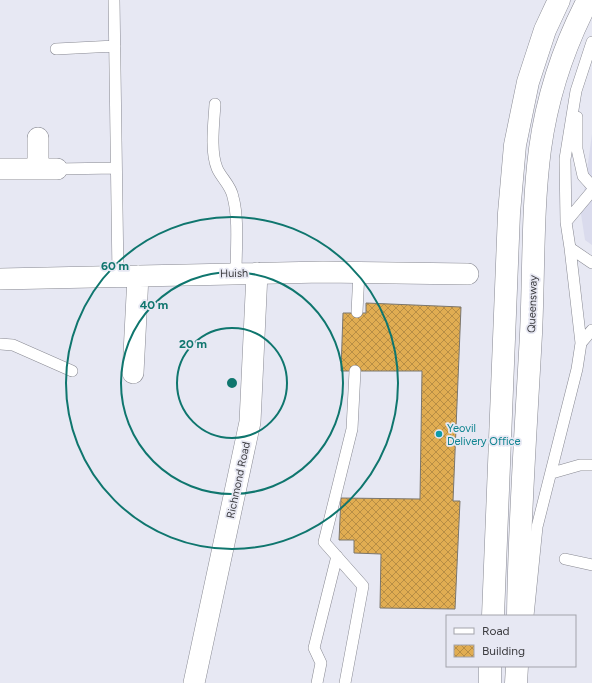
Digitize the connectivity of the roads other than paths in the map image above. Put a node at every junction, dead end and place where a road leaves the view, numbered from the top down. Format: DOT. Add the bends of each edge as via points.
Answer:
graph roads {
  1 [pos="114,0"];
  2 [pos="559,0"];
  3 [pos="588,0"];
  4 [pos="592,42"];
  5 [pos="115,46"];
  6 [pos="56,49"];
  7 [pos="576,91"];
  8 [pos="215,104"];
  9 [pos="38,138"];
  10 [pos="116,168"];
  11 [pos="0,169"];
  12 [pos="47,169"];
  13 [pos="592,186"];
  14 [pos="592,191"];
  15 [pos="566,222"];
  16 [pos="570,248"];
  17 [pos="592,263"];
  18 [pos="359,272"];
  19 [pos="236,273"];
  20 [pos="257,273"];
  21 [pos="468,274"];
  22 [pos="118,276"];
  23 [pos="138,276"];
  24 [pos="0,278"];
  25 [pos="357,312"];
  26 [pos="592,330"];
  27 [pos="581,343"];
  28 [pos="0,344"];
  29 [pos="72,371"];
  30 [pos="355,371"];
  31 [pos="134,373"];
  32 [pos="592,465"];
  33 [pos="552,473"];
  34 [pos="336,556"];
  35 [pos="565,559"];
  36 [pos="592,565"];
  37 [pos="492,615"];
  38 [pos="518,615"];
  39 [pos="528,615"];
  40 [pos="490,667"];
  41 [pos="517,667"];
  42 [pos="194,683"];
  43 [pos="317,683"];
  44 [pos="345,683"];
  45 [pos="490,683"];
  46 [pos="516,683"];
  1 -- 5 [label="lane"];
  2 -- 37 [label="highway" via="545,30 528,82 515,145 509,221"];
  3 -- 38 [label="highway, Queensway" via="566,48 551,96 540,148 534,212 532,307 518,563"];
  4 -- 7 [label="lane"];
  5 -- 6 [label="lane"];
  5 -- 10 [label="lane"];
  7 -- 13 [label="lane" via="578,149 583,176"];
  7 -- 15 [label="lane" via="565,159"];
  8 -- 19 [label="lane" via="214,157 217,168 233,196 236,214"];
  9 -- 12 [label="street"];
  10 -- 12 [label="lane"];
  10 -- 22 [label="lane"];
  11 -- 12 [label="street"];
  14 -- 15 [label="lane"];
  15 -- 16 [label="lane"];
  16 -- 17 [label="lane"];
  16 -- 27 [label="lane"];
  18 -- 20 [label="street, Huish"];
  18 -- 21 [label="street, Huish"];
  18 -- 25 [label="lane"];
  19 -- 20 [label="street, Huish"];
  19 -- 23 [label="street, Huish"];
  20 -- 42 [label="street, Richmond Road" via="250,422"];
  22 -- 23 [label="street, Huish"];
  22 -- 24 [label="street, Huish"];
  23 -- 31 [label="street"];
  26 -- 27 [label="lane"];
  27 -- 33 [label="lane"];
  28 -- 29 [label="lane" via="13,345"];
  30 -- 34 [label="lane" via="352,430 324,542"];
  32 -- 33 [label="lane" via="580,465"];
  33 -- 39 [label="lane" via="537,527"];
  34 -- 43 [label="lane" via="314,648 321,663"];
  34 -- 44 [label="lane" via="363,586"];
  35 -- 36 [label="lane"];
  40 -- 45 [label="highway"];
  41 -- 46 [label="highway"];
}
